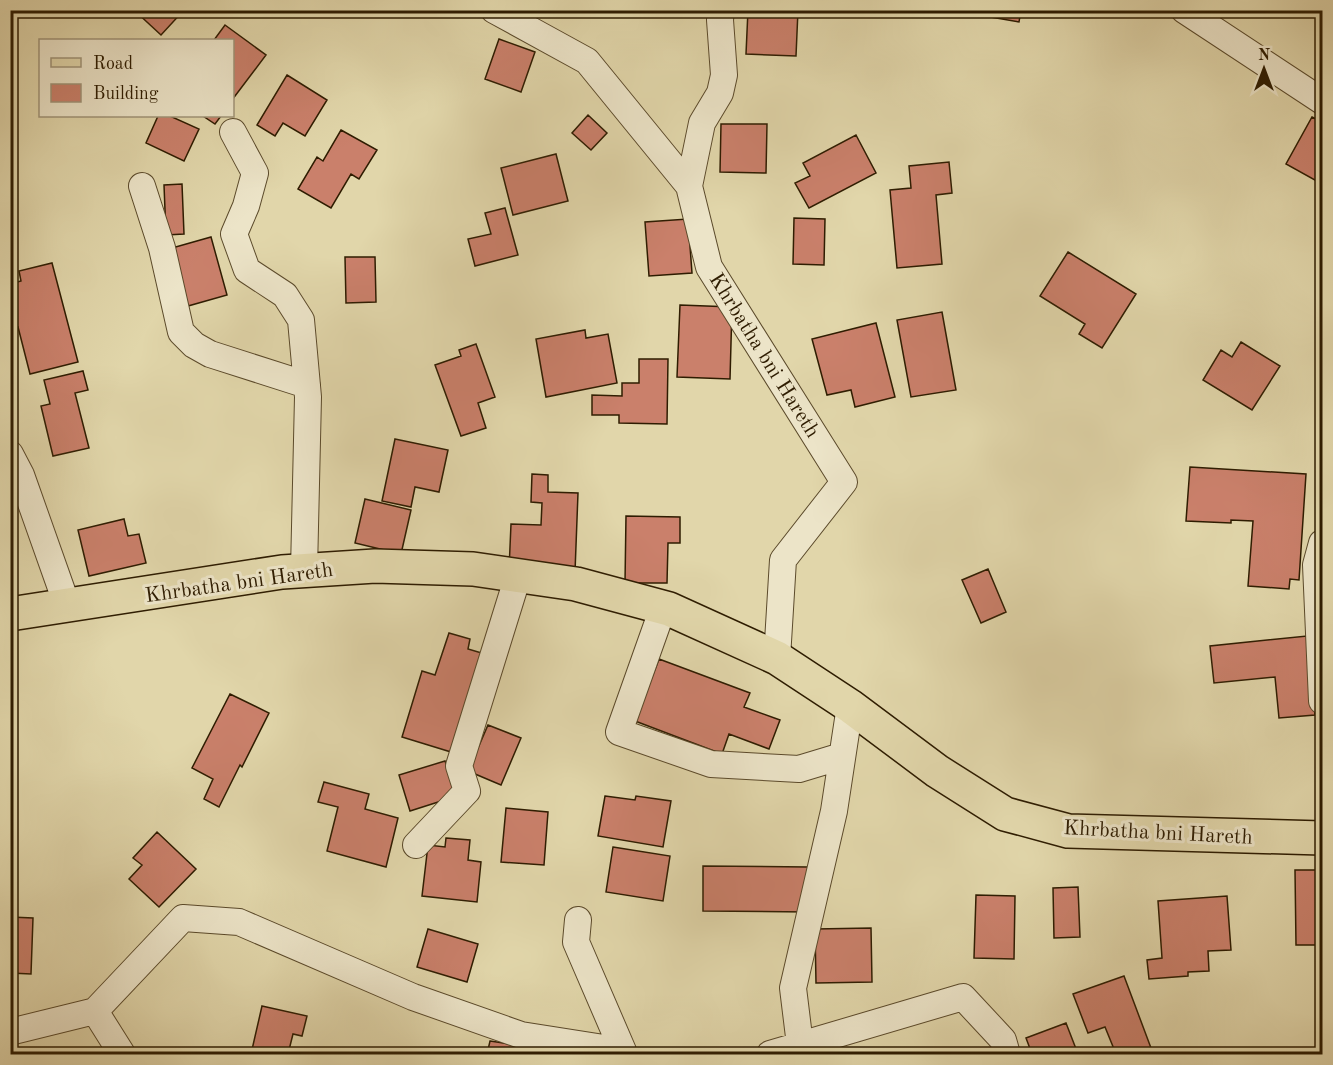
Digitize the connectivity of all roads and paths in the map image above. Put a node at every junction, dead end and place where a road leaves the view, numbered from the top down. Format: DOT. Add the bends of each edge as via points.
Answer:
graph roads {
  1 [pos="494,10"];
  2 [pos="721,10"];
  3 [pos="1184,10"];
  4 [pos="1323,101"];
  5 [pos="233,132"];
  6 [pos="142,186"];
  7 [pos="689,186"];
  8 [pos="307,386"];
  9 [pos="10,454"];
  10 [pos="1323,543"];
  11 [pos="304,570"];
  12 [pos="519,576"];
  13 [pos="67,605"];
  14 [pos="663,608"];
  15 [pos="10,614"];
  16 [pos="777,658"];
  17 [pos="1323,701"];
  18 [pos="850,706"];
  19 [pos="842,756"];
  20 [pos="1323,838"];
  21 [pos="416,845"];
  22 [pos="578,920"];
  23 [pos="95,1011"];
  24 [pos="10,1032"];
  25 [pos="800,1045"];
  26 [pos="624,1053"];
  27 [pos="122,1054"];
  28 [pos="770,1054"];
  29 [pos="1007,1054"];
  1 -- 7 [label="street, Khrbatha bni Hareth" via="587,61"];
  2 -- 7 [label="street" via="724,75 720,93 702,123"];
  3 -- 4 [label="street"];
  5 -- 8 [label="street" via="255,173 234,234 248,270 285,295 301,320"];
  6 -- 8 [label="street" via="162,248 181,332 210,354"];
  7 -- 16 [label="street, Khrbatha bni Hareth" via="710,267 844,482 783,560"];
  8 -- 11 [label="street"];
  9 -- 13 [label="street"];
  10 -- 17 [label="street" via="1316,566"];
  11 -- 12 [label="main road, Khrbatha bni Hareth" via="375,566 473,569"];
  11 -- 13 [label="main road, Khrbatha bni Hareth"];
  12 -- 14 [label="main road, Khrbatha bni Hareth" via="576,584"];
  12 -- 21 [label="street" via="459,766 467,791"];
  13 -- 15 [label="main road, Khrbatha bni Hareth"];
  14 -- 16 [label="main road, Khrbatha bni Hareth"];
  14 -- 19 [label="street" via="619,732 711,764 799,769"];
  16 -- 18 [label="main road, Khrbatha bni Hareth"];
  18 -- 19 [label="street"];
  18 -- 20 [label="main road, Khrbatha bni Hareth" via="937,771 1005,814 1068,831"];
  19 -- 25 [label="street" via="834,811 793,988"];
  22 -- 26 [label="street" via="576,942"];
  23 -- 24 [label="street"];
  23 -- 26 [label="street" via="183,918 239,922 413,997 521,1035"];
  23 -- 27 [label="street"];
  25 -- 28 [label="street"];
  25 -- 29 [label="street" via="963,997 1004,1040"];
}
